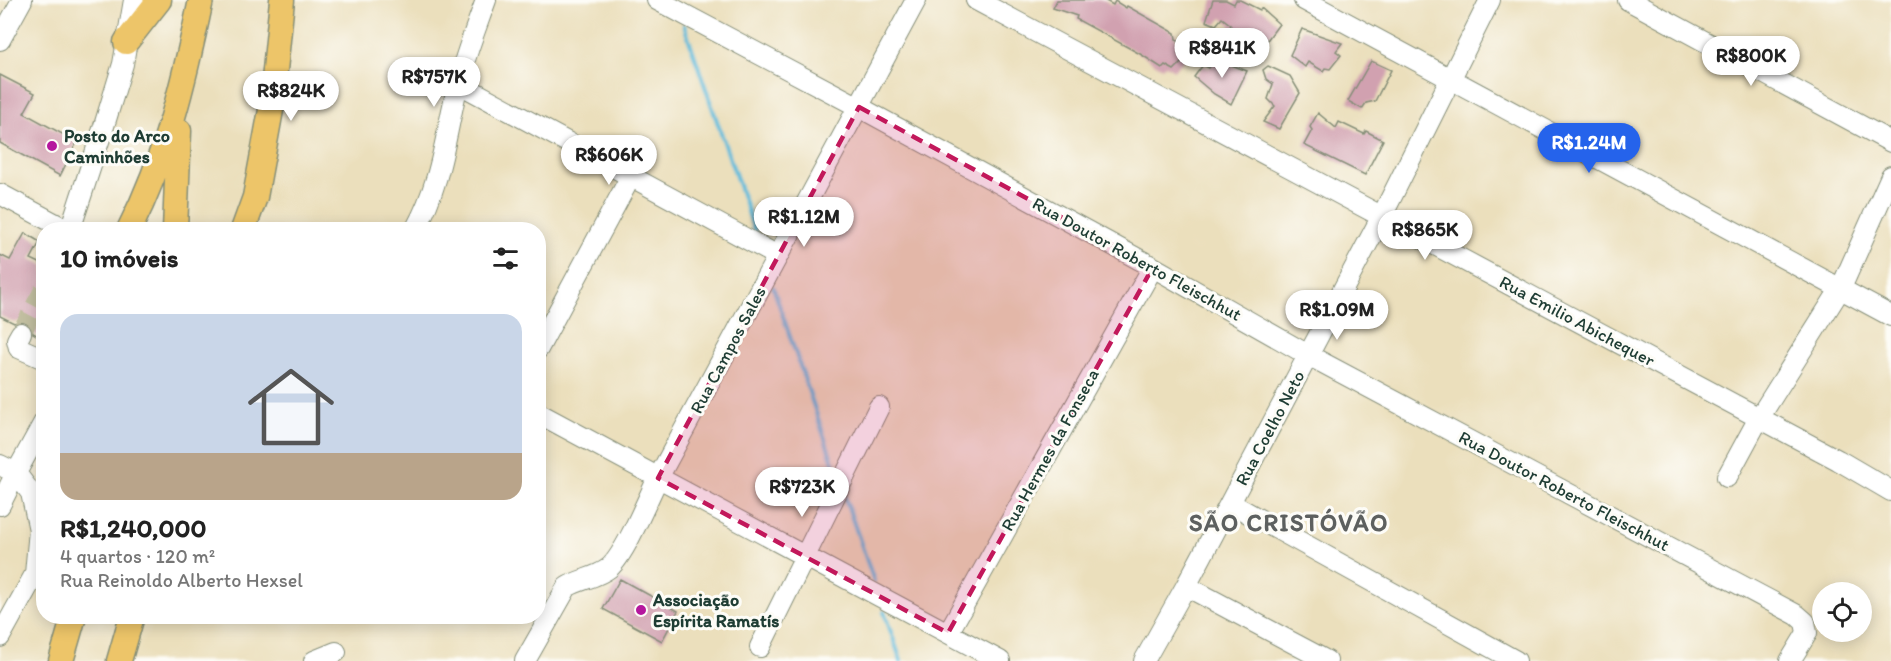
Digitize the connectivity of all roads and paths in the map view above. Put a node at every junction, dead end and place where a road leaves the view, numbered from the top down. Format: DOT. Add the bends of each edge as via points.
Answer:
graph roads {
  1 [pos="22,0"];
  2 [pos="134,0"];
  3 [pos="159,0"];
  4 [pos="201,0"];
  5 [pos="282,0"];
  6 [pos="486,0"];
  7 [pos="657,0"];
  8 [pos="916,0"];
  9 [pos="976,0"];
  10 [pos="1304,0"];
  11 [pos="1490,0"];
  12 [pos="1628,0"];
  13 [pos="0,40"];
  14 [pos="126,42"];
  15 [pos="1451,79"];
  16 [pos="458,83"];
  17 [pos="181,93"];
  18 [pos="859,107"];
  19 [pos="1891,142"];
  20 [pos="631,176"];
  21 [pos="1891,176"];
  22 [pos="0,194"];
  23 [pos="1382,216"];
  24 [pos="53,222"];
  25 [pos="71,222"];
  26 [pos="133,222"];
  27 [pos="176,222"];
  28 [pos="246,222"];
  29 [pos="420,222"];
  30 [pos="778,256"];
  31 [pos="1153,267"];
  32 [pos="1841,288"];
  33 [pos="1891,316"];
  34 [pos="21,333"];
  35 [pos="546,334"];
  36 [pos="36,355"];
  37 [pos="1308,355"];
  38 [pos="879,407"];
  39 [pos="546,417"];
  40 [pos="1759,418"];
  41 [pos="36,432"];
  42 [pos="8,469"];
  43 [pos="1727,477"];
  44 [pos="658,478"];
  45 [pos="1891,491"];
  46 [pos="1230,503"];
  47 [pos="0,505"];
  48 [pos="36,516"];
  49 [pos="805,555"];
  50 [pos="36,563"];
  51 [pos="1186,586"];
  52 [pos="72,624"];
  53 [pos="130,624"];
  54 [pos="948,633"];
  55 [pos="0,637"];
  56 [pos="760,647"];
  57 [pos="336,652"];
  58 [pos="531,659"];
  59 [pos="1318,659"];
  60 [pos="62,661"];
  61 [pos="119,661"];
  62 [pos="314,661"];
  63 [pos="1000,661"];
  64 [pos="1144,661"];
  65 [pos="1516,661"];
  66 [pos="1790,661"];
  1 -- 13 [label="street"];
  2 -- 14 [label="street"];
  3 -- 14 [label="main road"];
  4 -- 17 [label="main road"];
  5 -- 28 [label="main road" via="271,111 255,197"];
  6 -- 16 [label="street"];
  7 -- 18 [label="street, Rua Doutor Roberto Fleischhut"];
  8 -- 18 [label="street, Rua Campos Sales"];
  9 -- 23 [label="street, Rua Emilio Abichequer"];
  10 -- 15 [label="street"];
  11 -- 15 [label="street, Rua Coelho Neto"];
  12 -- 19 [label="street"];
  14 -- 25 [label="street" via="104,126"];
  15 -- 23 [label="street, Rua Coelho Neto"];
  15 -- 32 [label="street"];
  16 -- 20 [label="street"];
  16 -- 29 [label="street" via="439,176"];
  17 -- 26 [label="main road" via="166,144"];
  17 -- 27 [label="main road"];
  18 -- 30 [label="street, Rua Campos Sales"];
  18 -- 31 [label="street, Rua Doutor Roberto Fleischhut"];
  20 -- 30 [label="street"];
  20 -- 35 [label="street"];
  21 -- 32 [label="street"];
  22 -- 24 [label="street"];
  23 -- 37 [label="street, Rua Coelho Neto"];
  23 -- 40 [label="street, Rua Emilio Abichequer"];
  30 -- 44 [label="street, Rua Campos Sales"];
  31 -- 37 [label="street, Rua Doutor Roberto Fleischhut"];
  31 -- 54 [label="street, Rua Hermes da Fonseca"];
  32 -- 33 [label="street"];
  32 -- 40 [label="street"];
  34 -- 36 [label="street" via="16,340 19,348"];
  37 -- 46 [label="street, Rua Coelho Neto"];
  37 -- 66 [label="street, Rua Doutor Roberto Fleischhut" via="1797,615 1805,622 1807,633"];
  38 -- 49 [label="street"];
  39 -- 44 [label="street"];
  40 -- 43 [label="street"];
  40 -- 45 [label="street, Rua Emilio Abichequer"];
  41 -- 42 [label="street"];
  42 -- 47 [label="street"];
  42 -- 48 [label="street" via="31,493"];
  44 -- 49 [label="street"];
  44 -- 58 [label="street, Rua Campos Sales" via="621,553 595,577 567,587"];
  46 -- 51 [label="street, Rua Coelho Neto"];
  46 -- 65 [label="street"];
  49 -- 54 [label="street"];
  49 -- 56 [label="street"];
  50 -- 55 [label="street" via="35,574"];
  51 -- 59 [label="street"];
  51 -- 64 [label="street, Rua Coelho Neto"];
  52 -- 60 [label="main road"];
  53 -- 61 [label="main road"];
  54 -- 63 [label="street"];
  57 -- 62 [label="street"];
}
